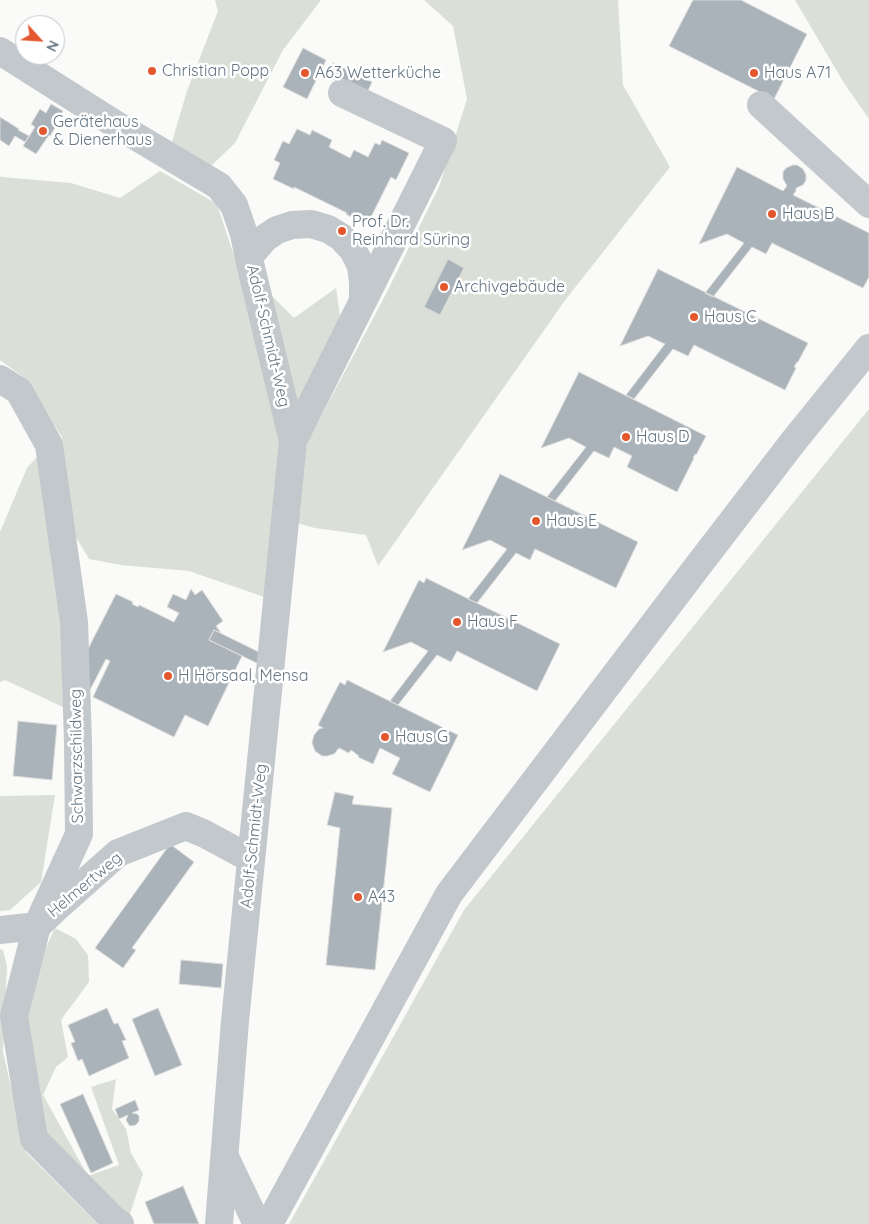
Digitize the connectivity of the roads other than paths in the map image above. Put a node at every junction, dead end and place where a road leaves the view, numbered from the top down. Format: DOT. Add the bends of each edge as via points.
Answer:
graph roads {
  1 [pos="0,51"];
  2 [pos="342,93"];
  3 [pos="761,105"];
  4 [pos="869,204"];
  5 [pos="249,259"];
  6 [pos="363,300"];
  7 [pos="869,348"];
  8 [pos="0,379"];
  9 [pos="293,441"];
  10 [pos="251,859"];
  11 [pos="37,926"];
  12 [pos="0,930"];
  13 [pos="224,1156"];
  14 [pos="120,1224"];
  15 [pos="219,1224"];
  16 [pos="257,1224"];
  17 [pos="269,1224"];
  1 -- 5 [label="lane" via="219,186 234,205"];
  2 -- 6 [label="lane, Adolf-Schmidt-Weg" via="443,141"];
  3 -- 4 [label="lane"];
  5 -- 6 [label="lane, Adolf-Schmidt-Weg" via="265,238 277,230 311,224 328,229 353,250 361,266"];
  5 -- 9 [label="lane, Adolf-Schmidt-Weg"];
  6 -- 9 [label="lane, Adolf-Schmidt-Weg"];
  7 -- 17 [label="lane" via="717,540 449,894"];
  8 -- 11 [label="lane, Schwarzschildweg" via="19,391 49,445 74,622 79,834"];
  9 -- 10 [label="lane, Adolf-Schmidt-Weg"];
  10 -- 11 [label="lane, Helmertweg" via="186,826 118,853"];
  10 -- 13 [label="lane, Adolf-Schmidt-Weg"];
  11 -- 12 [label="lane, Helmertweg"];
  11 -- 14 [label="lane, Schwarzschildweg" via="14,1016 34,1138"];
  13 -- 15 [label="lane"];
  13 -- 16 [label="lane"];
}
